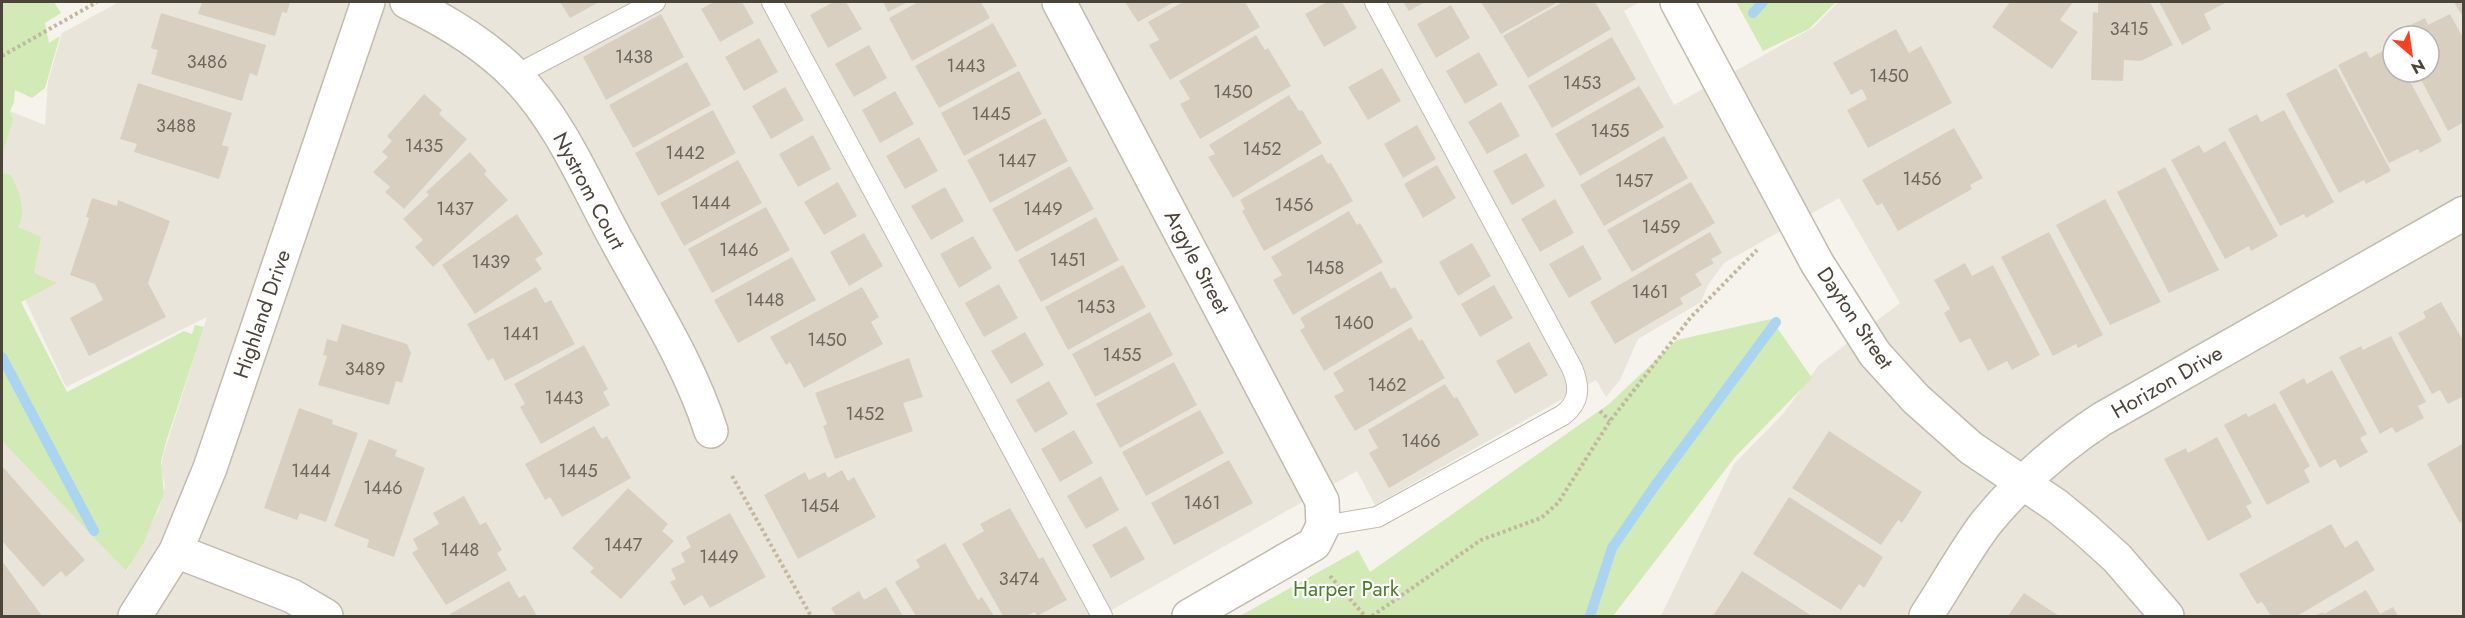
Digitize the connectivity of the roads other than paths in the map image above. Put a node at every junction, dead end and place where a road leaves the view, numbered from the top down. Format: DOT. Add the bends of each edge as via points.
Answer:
graph roads {
  1 [pos="368,2"];
  2 [pos="407,2"];
  3 [pos="655,2"];
  4 [pos="772,2"];
  5 [pos="1059,2"];
  6 [pos="1375,2"];
  7 [pos="1677,2"];
  8 [pos="516,75"];
  9 [pos="2462,218"];
  10 [pos="711,431"];
  11 [pos="2022,484"];
  12 [pos="1318,535"];
  13 [pos="176,551"];
  14 [pos="135,616"];
  15 [pos="326,616"];
  16 [pos="1102,616"];
  17 [pos="1189,616"];
  18 [pos="1926,616"];
  19 [pos="2167,616"];
  1 -- 13 [label="street, Highland Drive" via="210,468"];
  2 -- 8 [label="street, Nystrom Court" via="464,33"];
  3 -- 8 [label="lane"];
  4 -- 16 [label="lane"];
  5 -- 12 [label="street, Argyle Street" via="1316,485 1322,501"];
  6 -- 12 [label="lane" via="1572,368 1578,391 1563,415 1377,517"];
  7 -- 11 [label="street, Dayton Street" via="1817,263 1875,354 1916,399 1971,448"];
  8 -- 10 [label="street, Nystrom Court" via="565,145 685,367"];
  9 -- 11 [label="street, Horizon Drive" via="2102,418"];
  11 -- 18 [label="street, Horizon Drive" via="1985,525"];
  11 -- 19 [label="street, Dayton Street" via="2057,506 2117,558"];
  12 -- 17 [label="street"];
  13 -- 14 [label="street, Highland Drive"];
  13 -- 15 [label="street" via="292,596"];
}
